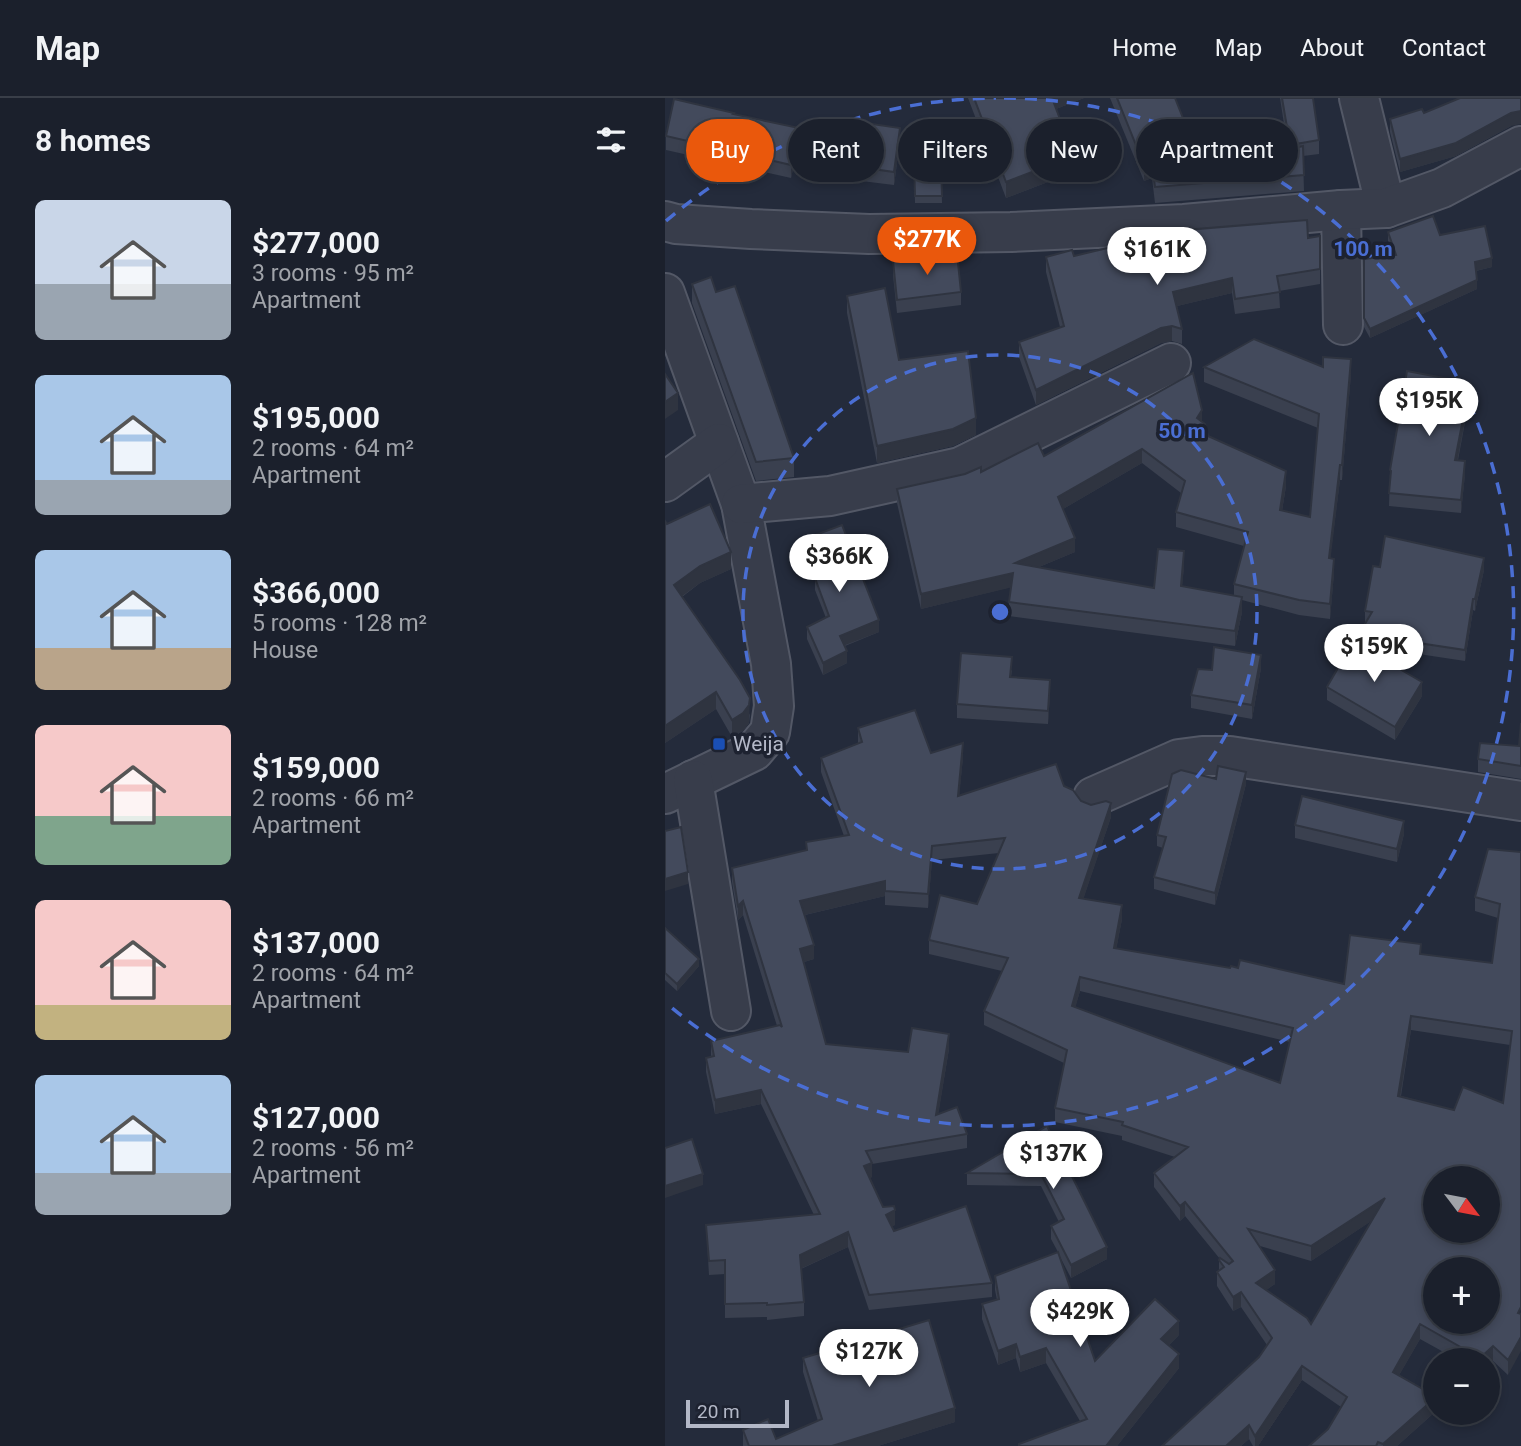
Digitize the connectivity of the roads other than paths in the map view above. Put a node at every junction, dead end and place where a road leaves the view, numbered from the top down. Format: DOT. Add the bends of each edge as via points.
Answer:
graph roads {
  1 [pos="1359,98"];
  2 [pos="1521,146"];
  3 [pos="1386,208"];
  4 [pos="1341,210"];
  5 [pos="665,221"];
  6 [pos="665,293"];
  7 [pos="1343,325"];
  8 [pos="1171,363"];
  9 [pos="719,443"];
  10 [pos="665,482"];
  11 [pos="741,504"];
  12 [pos="679,787"];
  13 [pos="1093,797"];
  14 [pos="1521,801"];
  15 [pos="731,1011"];
  1 -- 3 [label="street"];
  2 -- 3 [label="street" via="1442,188"];
  3 -- 4 [label="street"];
  4 -- 5 [label="street" via="1184,224 1011,232 869,233"];
  4 -- 7 [label="street"];
  6 -- 9 [label="street"];
  8 -- 11 [label="street" via="960,467 830,496"];
  9 -- 10 [label="street"];
  9 -- 11 [label="street"];
  11 -- 12 [label="street" via="771,664 774,706 770,732 754,751"];
  12 -- 15 [label="street"];
  13 -- 14 [label="street" via="1179,759 1230,756"];
}
